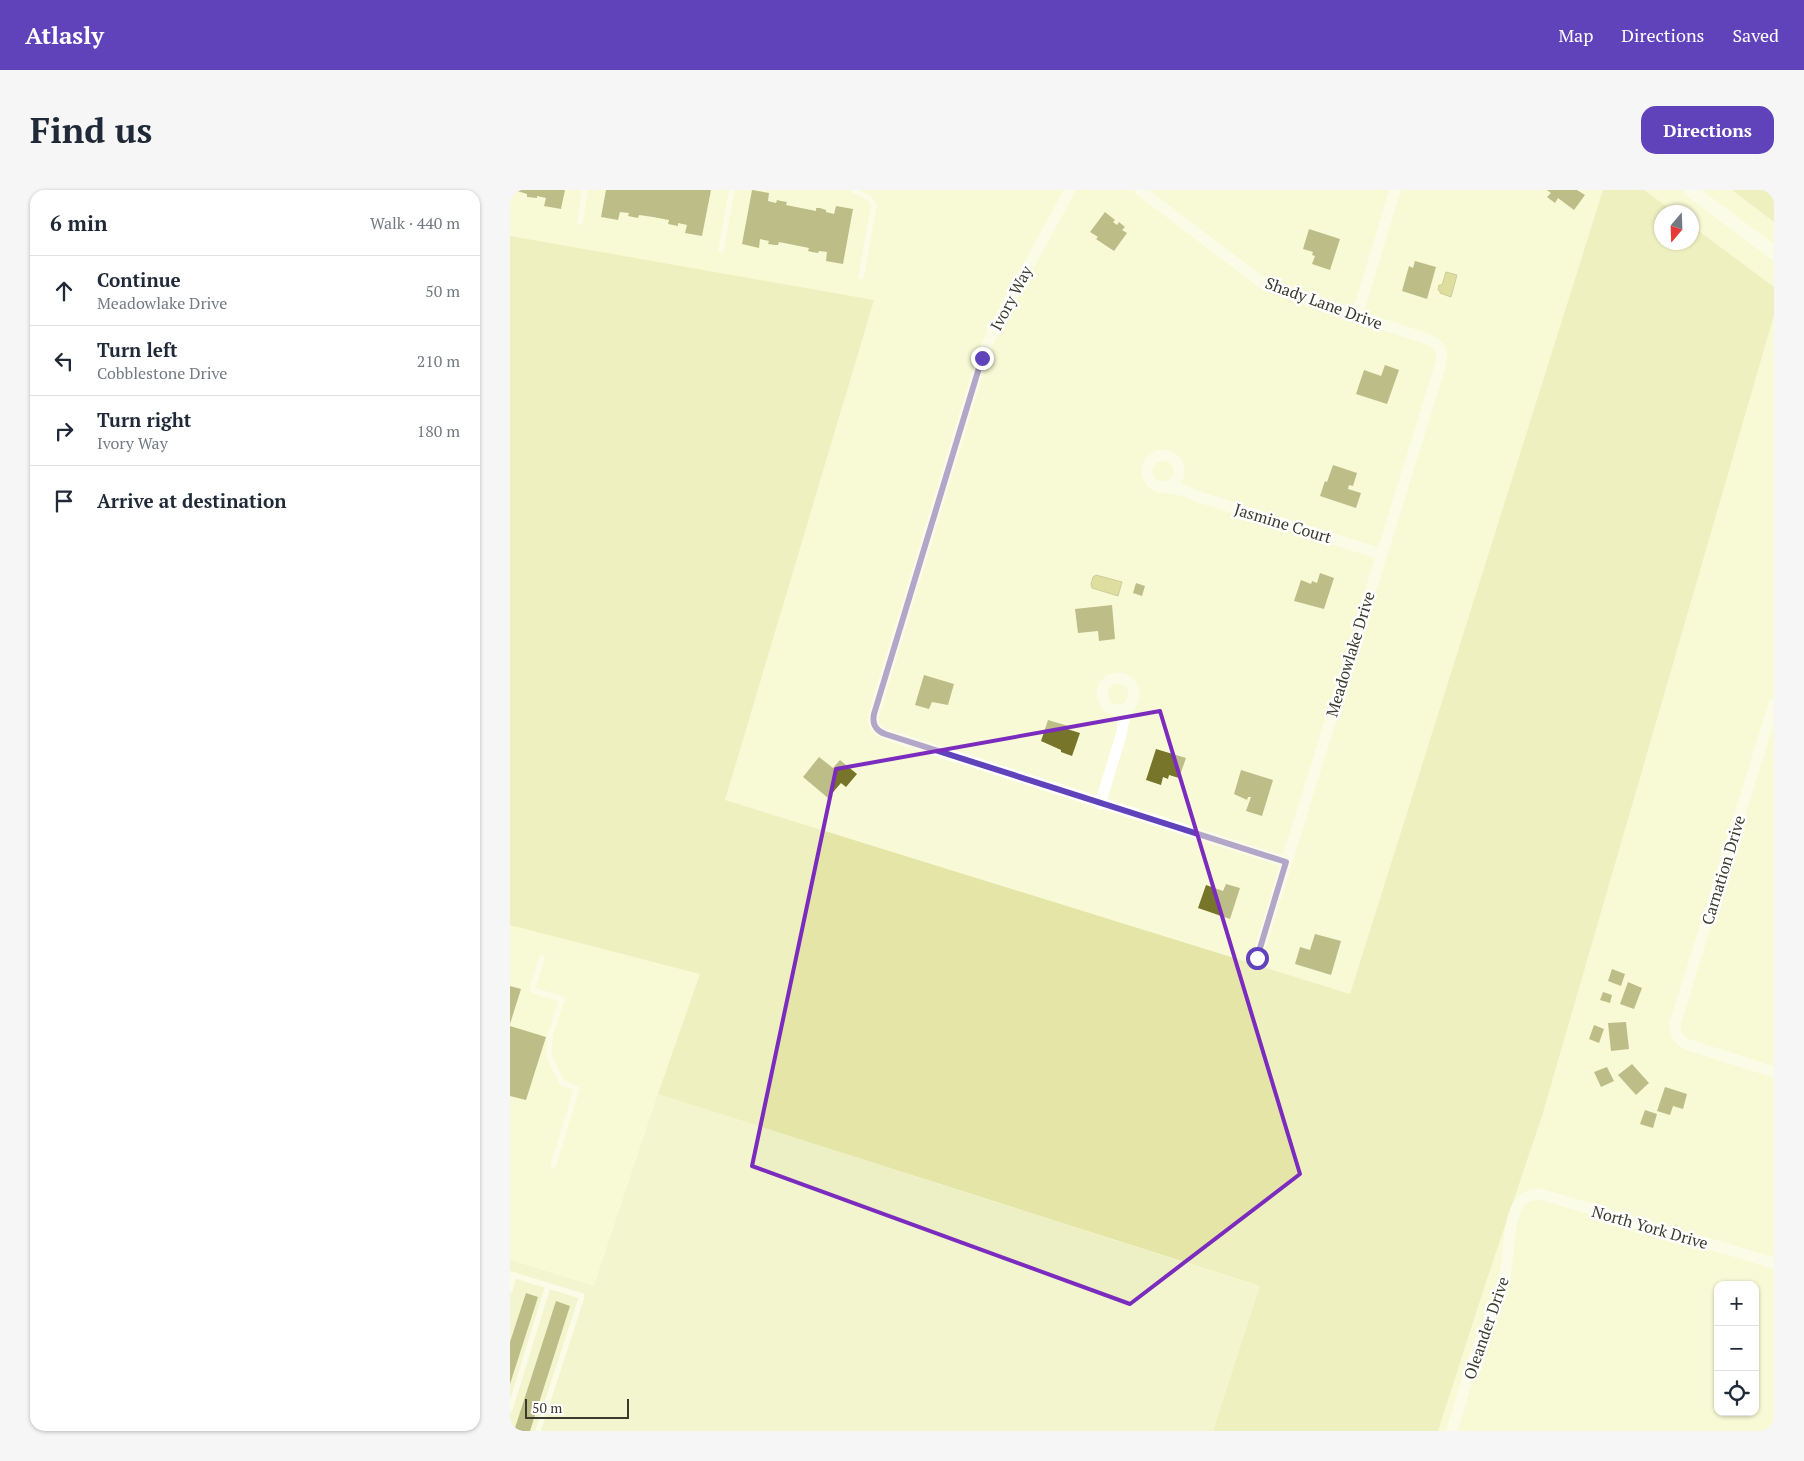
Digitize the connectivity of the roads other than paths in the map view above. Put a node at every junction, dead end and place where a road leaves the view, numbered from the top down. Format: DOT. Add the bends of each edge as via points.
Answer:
graph roads {
  1 [pos="585,190"];
  2 [pos="732,190"];
  3 [pos="853,190"];
  4 [pos="1070,190"];
  5 [pos="1140,190"];
  6 [pos="1395,190"];
  7 [pos="1690,190"];
  8 [pos="580,222"];
  9 [pos="721,250"];
  10 [pos="1774,253"];
  11 [pos="861,277"];
  12 [pos="1357,316"];
  13 [pos="1442,350"];
  14 [pos="1179,472"];
  15 [pos="1159,486"];
  16 [pos="1187,491"];
  17 [pos="1381,554"];
  18 [pos="1774,704"];
  19 [pos="1130,705"];
  20 [pos="1110,708"];
  21 [pos="1122,724"];
  22 [pos="1100,804"];
  23 [pos="1286,862"];
  24 [pos="542,958"];
  25 [pos="1257,958"];
  26 [pos="1774,1072"];
  27 [pos="553,1166"];
  28 [pos="1525,1197"];
  29 [pos="1774,1263"];
  30 [pos="512,1275"];
  31 [pos="548,1286"];
  32 [pos="510,1290"];
  33 [pos="510,1409"];
  34 [pos="538,1431"];
  35 [pos="1452,1431"];
  1 -- 8 [label="lane"];
  2 -- 9 [label="lane"];
  3 -- 11 [label="lane" via="869,198 874,208"];
  4 -- 22 [label="street, Ivory Way" via="992,333 982,358 873,724 885,734"];
  5 -- 12 [label="street, Shady Lane Drive" via="1265,285"];
  6 -- 12 [label="street"];
  7 -- 10 [label="street"];
  12 -- 13 [label="street, Shady Lane Drive" via="1430,340"];
  13 -- 17 [label="street, Meadowlake Drive"];
  14 -- 15 [label="street" via="1170,485"];
  14 -- 15 [label="street" via="1176,462 1169,456 1154,457 1148,465 1148,476"];
  14 -- 16 [label="street"];
  15 -- 16 [label="street, Jasmine Court"];
  16 -- 17 [label="street, Jasmine Court"];
  17 -- 23 [label="street, Meadowlake Drive"];
  18 -- 26 [label="street, Carnation Drive" via="1675,1024 1677,1037 1686,1044"];
  19 -- 20 [label="street" via="1121,710"];
  19 -- 20 [label="street" via="1134,695 1132,685 1124,679 1114,679 1106,684 1102,694"];
  19 -- 21 [label="street"];
  20 -- 21 [label="street"];
  21 -- 22 [label="street"];
  22 -- 23 [label="street"];
  23 -- 25 [label="street, Meadowlake Drive"];
  24 -- 27 [label="lane" via="532,990 562,1000 550,1036 549,1056 562,1082 577,1088"];
  28 -- 29 [label="street, North York Drive" via="1540,1194"];
  28 -- 35 [label="street, Oleander Drive" via="1519,1203 1511,1229 1504,1282 1482,1335"];
  30 -- 31 [label="lane"];
  30 -- 32 [label="lane"];
  31 -- 33 [label="lane"];
  31 -- 34 [label="lane" via="582,1296"];
}
